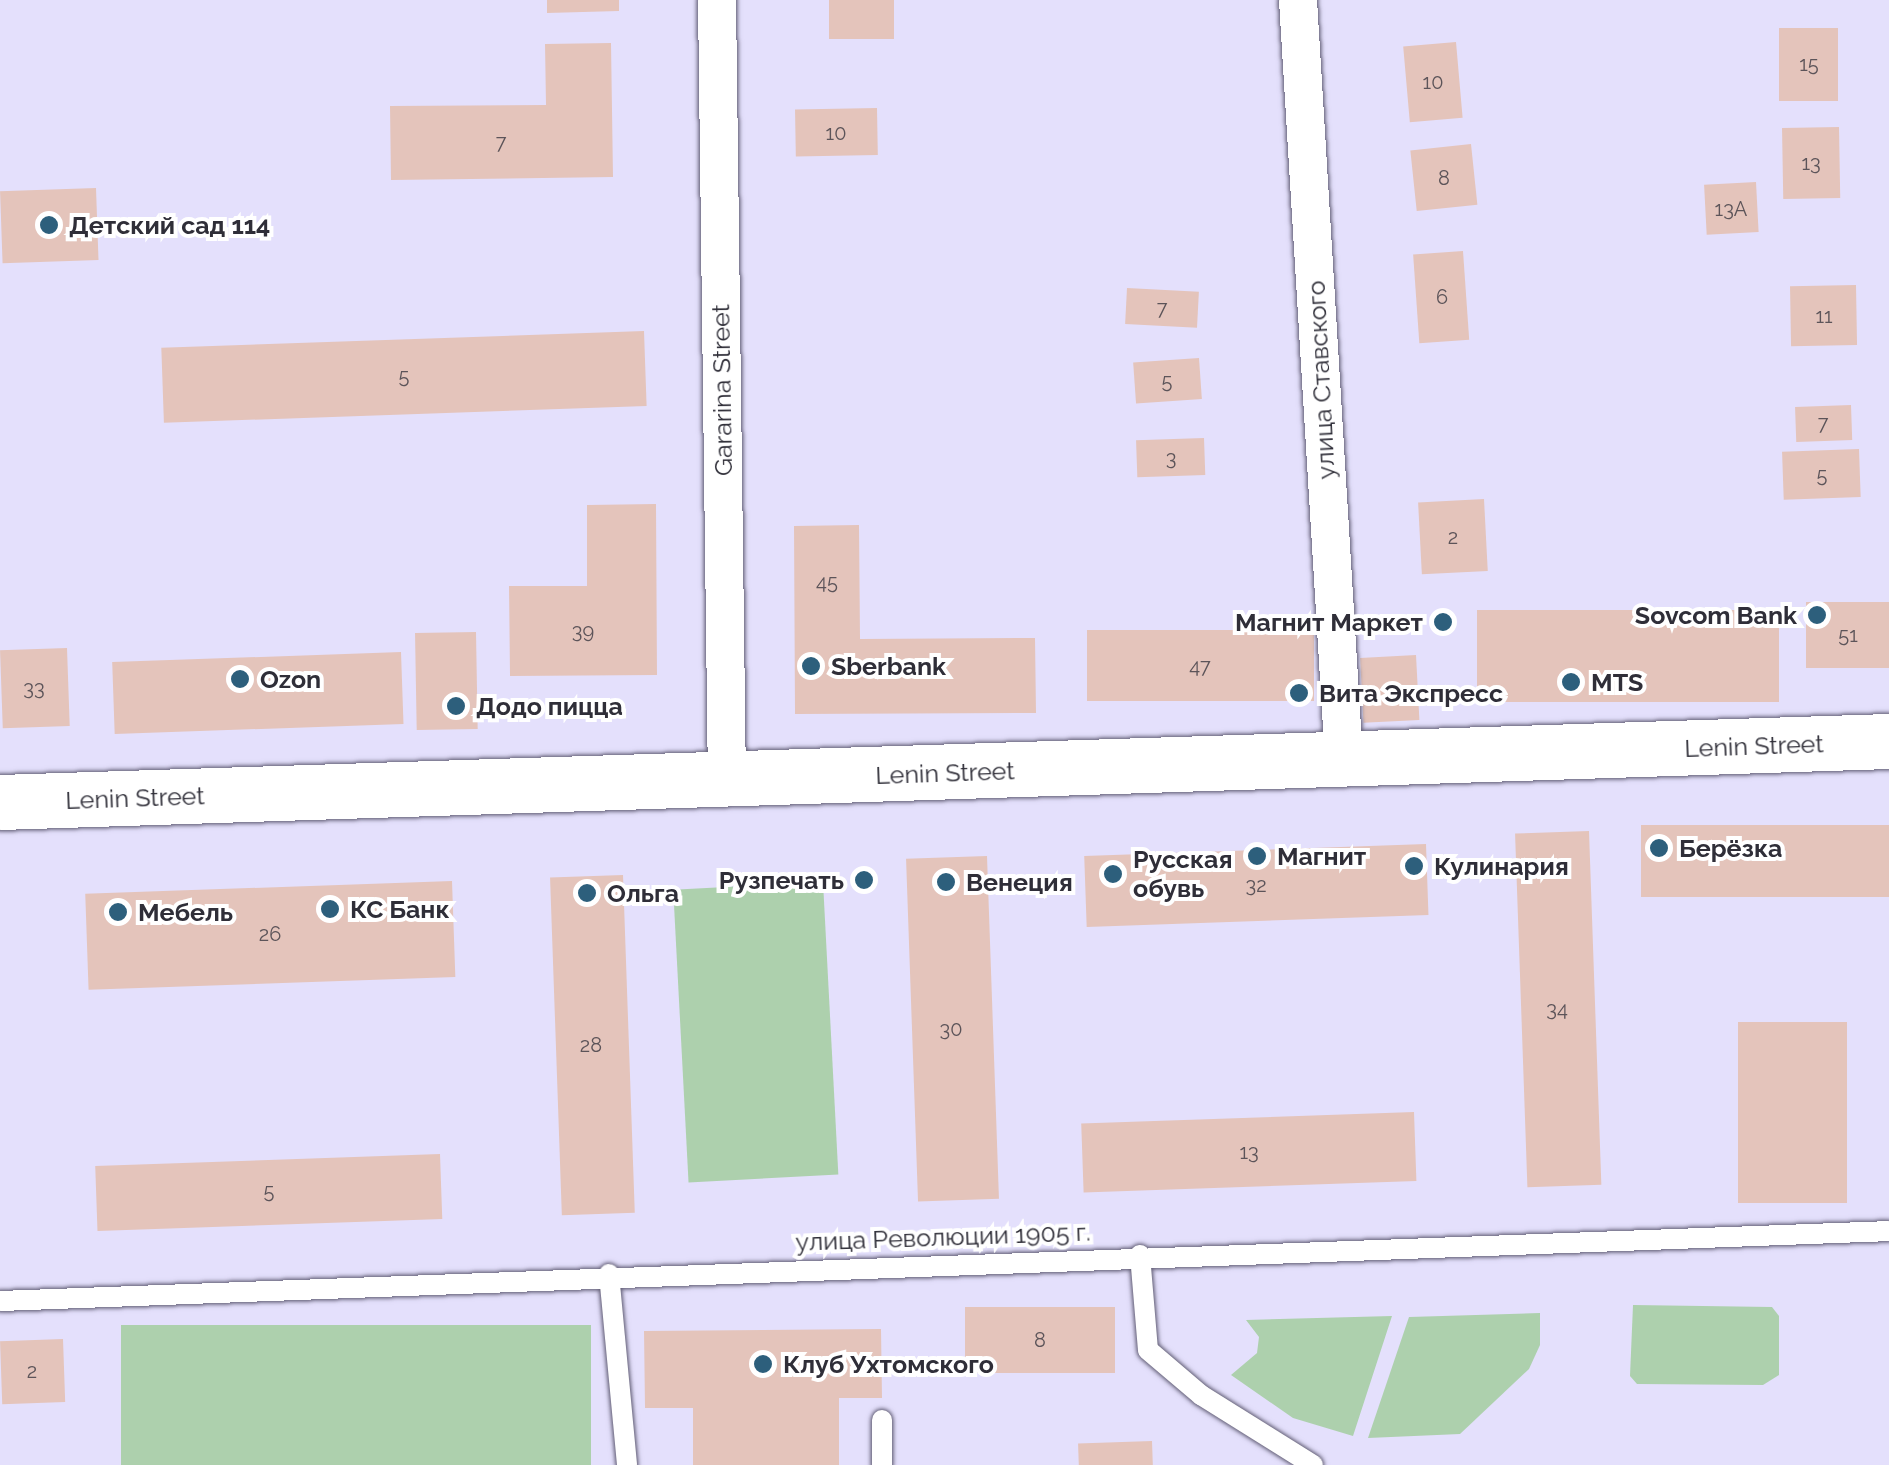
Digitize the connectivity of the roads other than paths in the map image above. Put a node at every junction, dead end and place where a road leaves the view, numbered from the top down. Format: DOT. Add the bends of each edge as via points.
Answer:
graph roads {
  1 [pos="717,0"];
  2 [pos="1298,0"];
  3 [pos="1889,741"];
  4 [pos="1344,760"];
  5 [pos="728,781"];
  6 [pos="0,802"];
  7 [pos="1889,1231"];
  8 [pos="1140,1255"];
  9 [pos="609,1274"];
  10 [pos="0,1302"];
  11 [pos="882,1420"];
  12 [pos="627,1465"];
  13 [pos="882,1465"];
  14 [pos="1313,1465"];
  1 -- 5 [label="street, Gararina Street"];
  2 -- 4 [label="street, улица Ставского"];
  3 -- 4 [label="street, Lenin Street"];
  4 -- 5 [label="street, Lenin Street"];
  5 -- 6 [label="street, Lenin Street"];
  7 -- 8 [label="lane, улица Революции 1905 г."];
  8 -- 9 [label="lane, улица Революции 1905 г."];
  8 -- 14 [label="lane" via="1148,1350 1201,1396"];
  9 -- 10 [label="lane, улица Революции 1905 г."];
  9 -- 12 [label="lane"];
  11 -- 13 [label="lane"];
}
